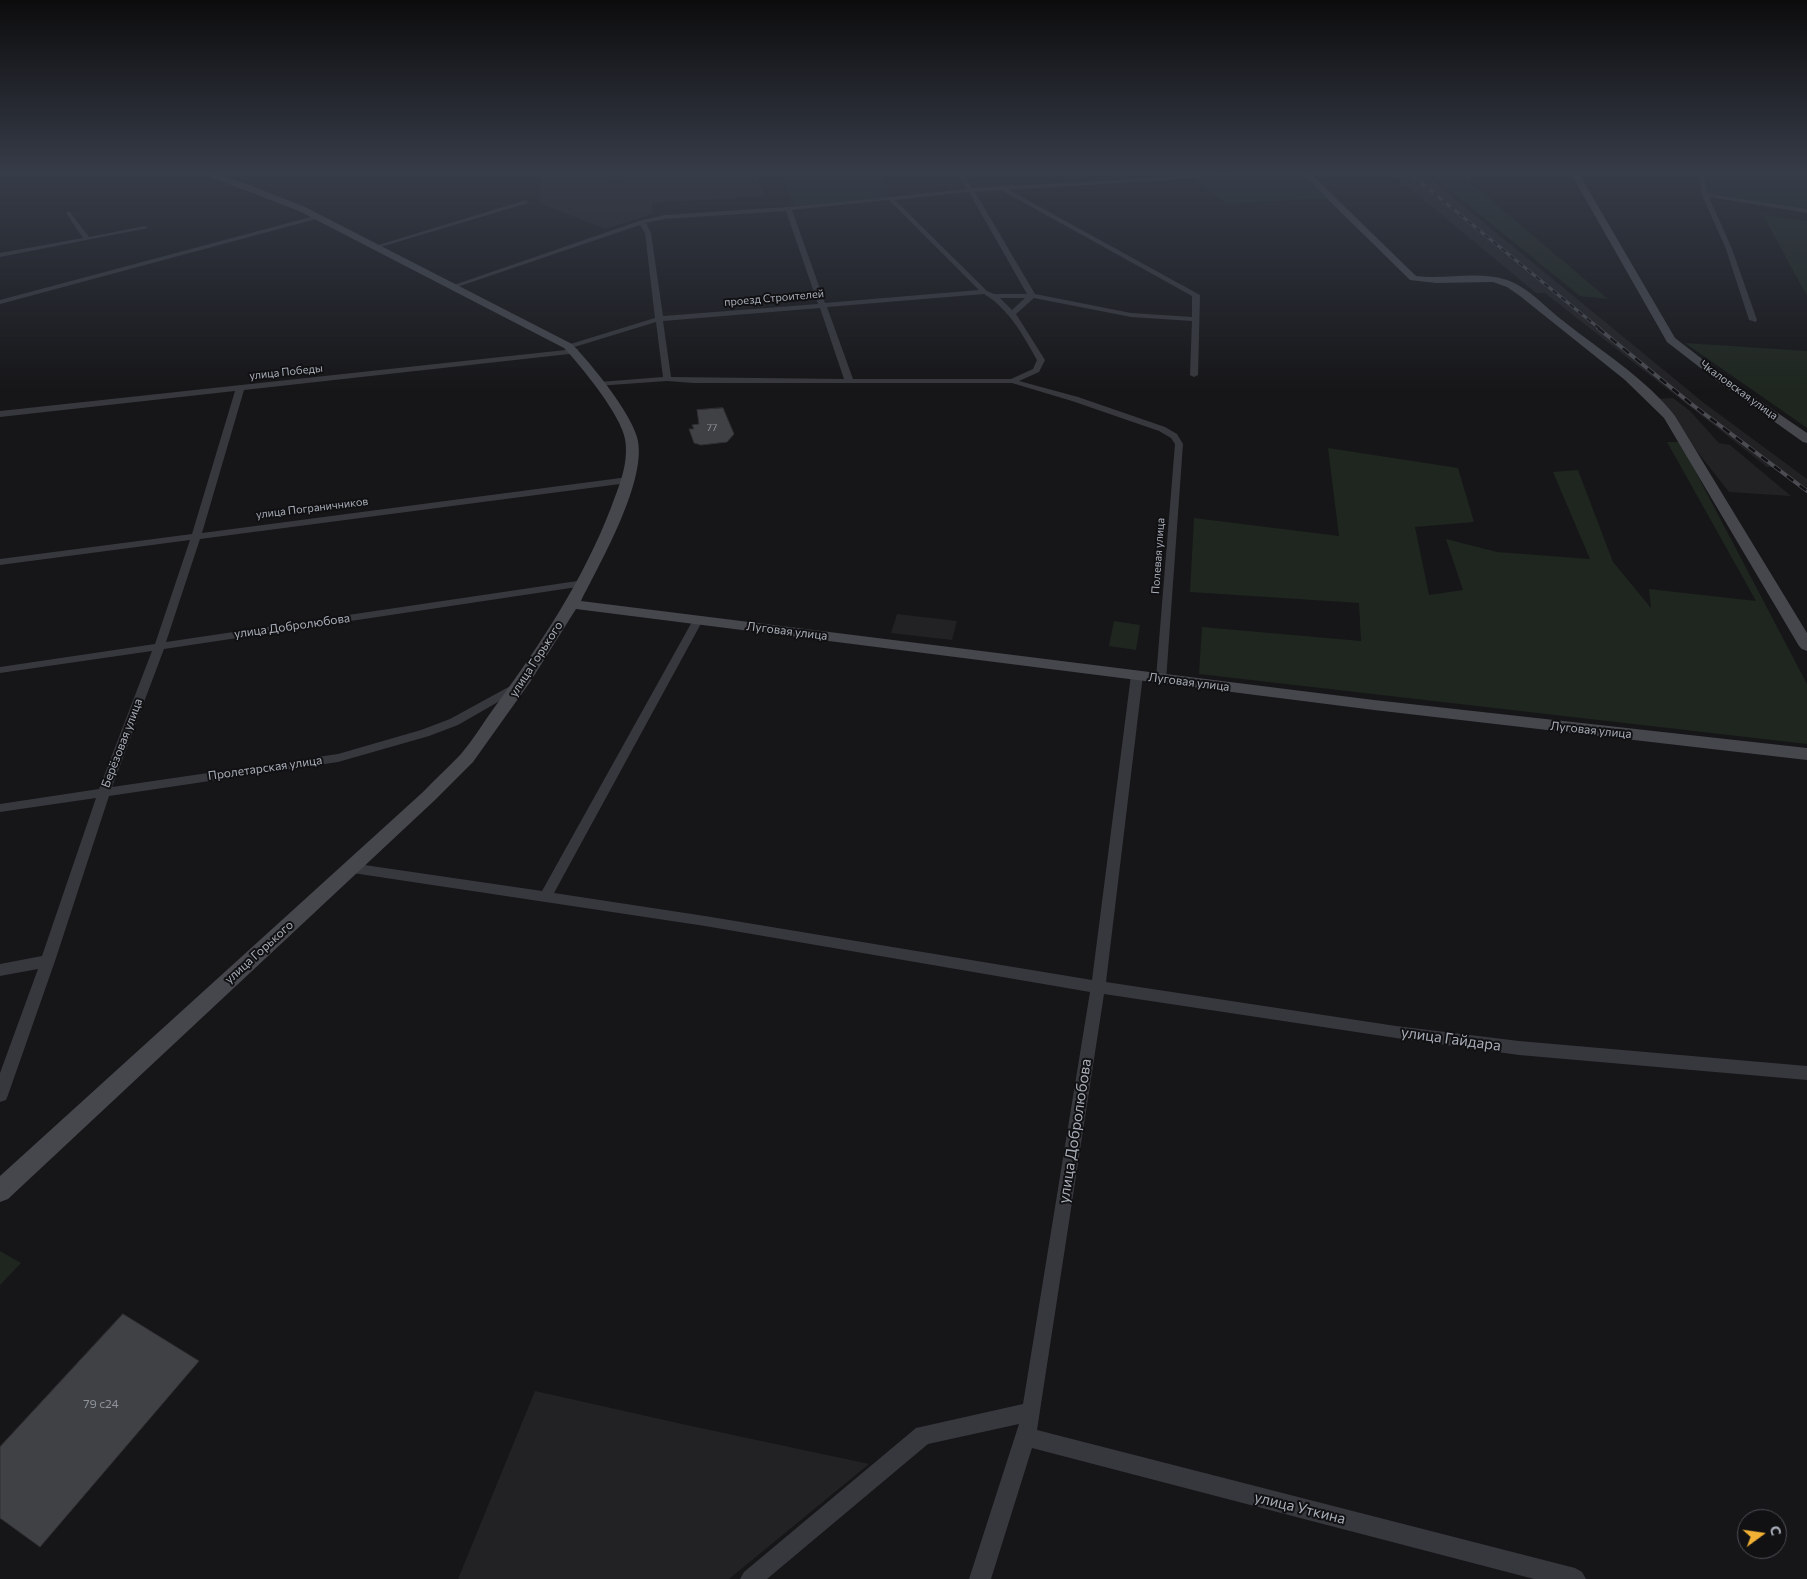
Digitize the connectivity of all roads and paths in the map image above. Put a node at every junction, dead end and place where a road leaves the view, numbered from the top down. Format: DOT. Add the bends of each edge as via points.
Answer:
graph roads {
  1 [pos="51,246"];
  2 [pos="213,246"];
  3 [pos="379,246"];
  4 [pos="573,246"];
  5 [pos="650,246"];
  6 [pos="802,246"];
  7 [pos="939,246"];
  8 [pos="1004,246"];
  9 [pos="1108,246"];
  10 [pos="1380,246"];
  11 [pos="1617,246"];
  12 [pos="1728,246"];
  13 [pos="375,247"];
  14 [pos="0,255"];
  15 [pos="455,286"];
  16 [pos="985,292"];
  17 [pos="995,296"];
  18 [pos="1032,296"];
  19 [pos="0,302"];
  20 [pos="824,305"];
  21 [pos="1012,314"];
  22 [pos="659,319"];
  23 [pos="1195,319"];
  24 [pos="1754,320"];
  25 [pos="571,349"];
  26 [pos="1194,375"];
  27 [pos="667,379"];
  28 [pos="849,380"];
  29 [pos="1012,381"];
  30 [pos="599,384"];
  31 [pos="240,389"];
  32 [pos="0,414"];
  33 [pos="1805,437"];
  34 [pos="628,480"];
  35 [pos="196,536"];
  36 [pos="0,562"];
  37 [pos="584,583"];
  38 [pos="572,604"];
  39 [pos="698,620"];
  40 [pos="160,645"];
  41 [pos="1807,646"];
  42 [pos="0,670"];
  43 [pos="1137,675"];
  44 [pos="1162,678"];
  45 [pos="518,687"];
  46 [pos="1807,754"];
  47 [pos="104,792"];
  48 [pos="0,808"];
  49 [pos="351,868"];
  50 [pos="546,896"];
  51 [pos="48,961"];
  52 [pos="0,970"];
  53 [pos="1098,987"];
  54 [pos="1807,1073"];
  55 [pos="0,1095"];
  56 [pos="4,1183"];
  57 [pos="1030,1412"];
  58 [pos="1026,1437"];
  59 [pos="751,1579"];
  60 [pos="980,1579"];
  61 [pos="1575,1579"];
  1 -- 14 [label="street"];
  2 -- 19 [label="street"];
  3 -- 13 [label="street"];
  4 -- 15 [label="street"];
  5 -- 22 [label="street"];
  6 -- 20 [label="street"];
  7 -- 16 [label="street"];
  8 -- 18 [label="street"];
  9 -- 23 [label="street" via="1196,295"];
  10 -- 41 [label="street" via="1413,278 1426,281 1488,278 1505,283 1651,396 1669,416"];
  11 -- 33 [label="street, Чкаловская улица" via="1671,340"];
  12 -- 24 [label="street"];
  13 -- 15 [label="street, улица Горького"];
  15 -- 25 [label="street, улица Горького"];
  16 -- 17 [label="street"];
  16 -- 20 [label="street, проезд Строителей"];
  17 -- 18 [label="street"];
  17 -- 21 [label="street"];
  18 -- 21 [label="street"];
  18 -- 23 [label="street" via="1131,315"];
  20 -- 22 [label="street, проезд Строителей"];
  20 -- 28 [label="street"];
  21 -- 29 [label="street" via="1042,360 1036,370"];
  22 -- 25 [label="street, проезд Строителей"];
  22 -- 27 [label="street"];
  23 -- 26 [label="street"];
  25 -- 30 [label="street, улица Горького"];
  25 -- 31 [label="street, улица Победы"];
  27 -- 28 [label="street"];
  27 -- 30 [label="street"];
  28 -- 29 [label="street"];
  29 -- 44 [label="street, Полевая улица" via="1162,429 1174,436 1179,444"];
  30 -- 34 [label="street, улица Горького" via="631,438"];
  31 -- 32 [label="street, улица Победы"];
  31 -- 35 [label="street, Берёзовая улица"];
  34 -- 35 [label="street, улица Пограничников"];
  34 -- 37 [label="street, улица Горького"];
  35 -- 36 [label="street, улица Пограничников"];
  35 -- 40 [label="street, Берёзовая улица"];
  37 -- 38 [label="street, улица Горького"];
  37 -- 40 [label="street, улица Добролюбова"];
  38 -- 39 [label="street, Луговая улица"];
  38 -- 45 [label="street, улица Горького"];
  39 -- 43 [label="street, Луговая улица"];
  39 -- 50 [label="street"];
  40 -- 42 [label="street, улица Добролюбова"];
  40 -- 47 [label="street, Берёзовая улица"];
  43 -- 44 [label="street, Луговая улица"];
  43 -- 53 [label="street, улица Добролюбова"];
  44 -- 46 [label="street, Луговая улица" via="1368,705"];
  45 -- 47 [label="street, Пролетарская улица" via="454,722 338,758"];
  45 -- 49 [label="street, улица Горького" via="467,758"];
  47 -- 48 [label="street, Пролетарская улица"];
  47 -- 51 [label="street, Берёзовая улица"];
  49 -- 50 [label="street, улица Гайдара"];
  49 -- 56 [label="street, улица Горького"];
  50 -- 53 [label="street, улица Гайдара"];
  51 -- 52 [label="street"];
  51 -- 55 [label="street, Берёзовая улица"];
  53 -- 54 [label="street, улица Гайдара" via="1519,1048"];
  53 -- 57 [label="street, улица Добролюбова"];
  57 -- 58 [label="street, улица Добролюбова"];
  57 -- 59 [label="street" via="923,1434"];
  58 -- 60 [label="street, улица Добролюбова"];
  58 -- 61 [label="street, улица Уткина"];
}
